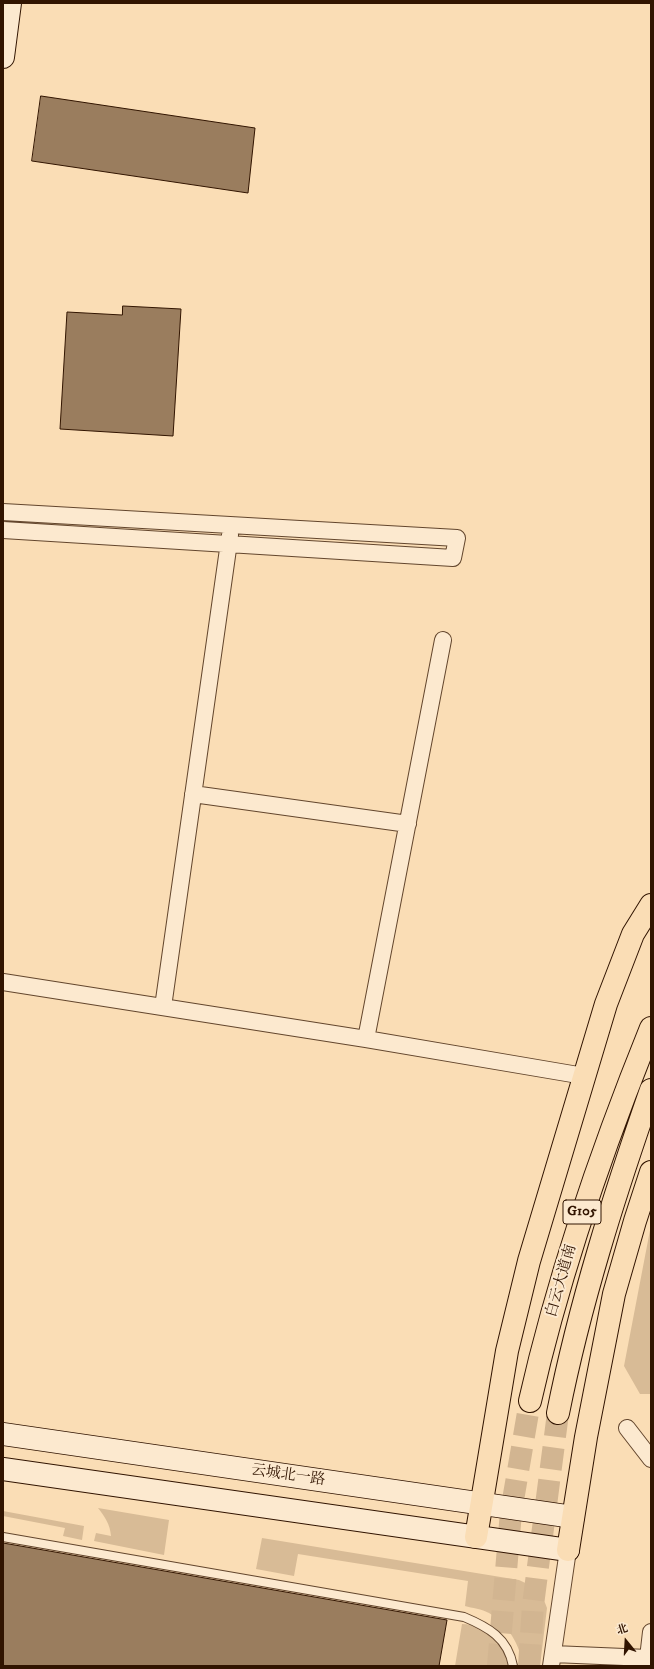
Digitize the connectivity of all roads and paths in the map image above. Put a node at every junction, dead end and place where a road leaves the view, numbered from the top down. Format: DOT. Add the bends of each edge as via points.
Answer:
graph roads {
  1 [pos="10,3"];
  2 [pos="3,57"];
  3 [pos="3,512"];
  4 [pos="232,525"];
  5 [pos="3,530"];
  6 [pos="229,544"];
  7 [pos="443,640"];
  8 [pos="193,794"];
  9 [pos="408,824"];
  10 [pos="651,905"];
  11 [pos="3,982"];
  12 [pos="163,1007"];
  13 [pos="651,1028"];
  14 [pos="366,1039"];
  15 [pos="584,1076"];
  16 [pos="651,1090"];
  17 [pos="651,1172"];
  18 [pos="530,1401"];
  19 [pos="558,1413"];
  20 [pos="627,1428"];
  21 [pos="3,1434"];
  22 [pos="651,1459"];
  23 [pos="3,1469"];
  24 [pos="481,1504"];
  25 [pos="573,1517"];
  26 [pos="3,1537"];
  27 [pos="476,1537"];
  28 [pos="568,1550"];
  29 [pos="651,1632"];
  30 [pos="552,1660"];
  31 [pos="512,1666"];
  1 -- 2 [label="street"];
  3 -- 4 [label="street"];
  4 -- 6 [label="street"];
  4 -- 6 [label="street" via="458,538 453,558"];
  5 -- 6 [label="street"];
  6 -- 8 [label="street"];
  7 -- 9 [label="street"];
  8 -- 9 [label="street"];
  8 -- 12 [label="street"];
  9 -- 14 [label="street"];
  10 -- 15 [label="highway" via="633,934 606,1004"];
  11 -- 12 [label="street"];
  12 -- 14 [label="street"];
  13 -- 18 [label="highway, 白云大道南 / G105" via="582,1210"];
  14 -- 15 [label="street"];
  15 -- 24 [label="highway" via="529,1261 511,1336"];
  16 -- 19 [label="highway, 白云大道南 / G105" via="622,1171 594,1267 570,1353"];
  17 -- 25 [label="highway" via="614,1294"];
  20 -- 22 [label="street"];
  21 -- 24 [label="street, 云城北一路"];
  23 -- 27 [label="street"];
  24 -- 25 [label="street, 云城北一路"];
  24 -- 27 [label="highway"];
  25 -- 28 [label="highway"];
  26 -- 31 [label="lane" via="464,1617 493,1632 508,1648"];
  27 -- 28 [label="street"];
  28 -- 30 [label="street"];
  29 -- 30 [label="street" via="648,1658"];
}
